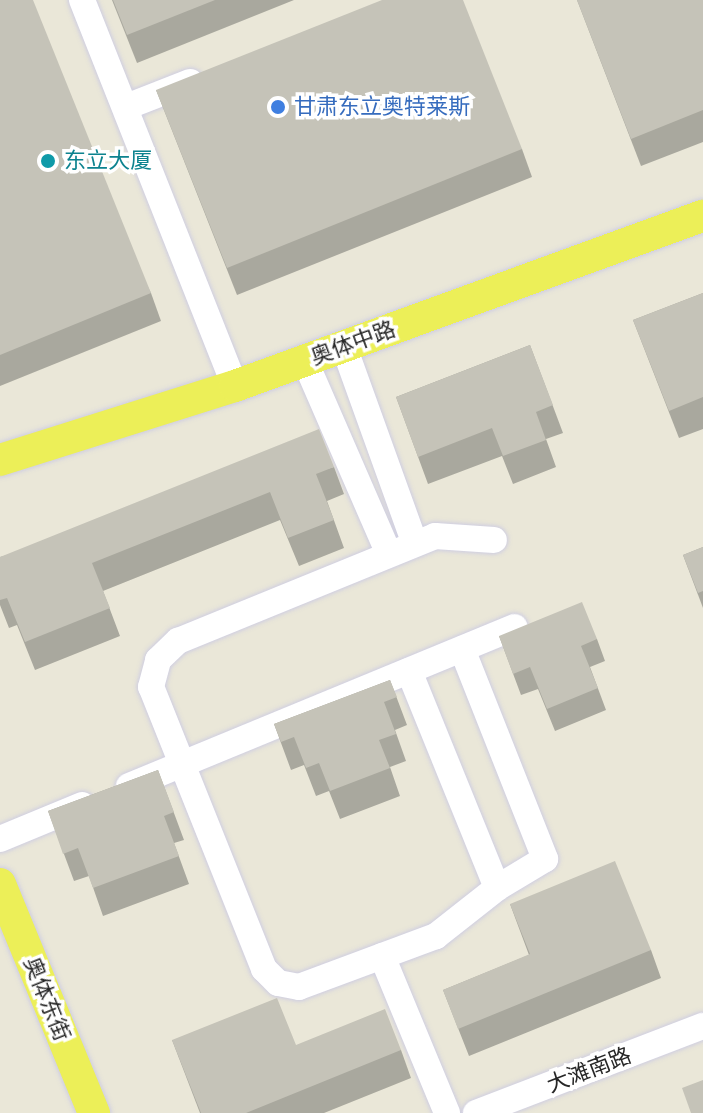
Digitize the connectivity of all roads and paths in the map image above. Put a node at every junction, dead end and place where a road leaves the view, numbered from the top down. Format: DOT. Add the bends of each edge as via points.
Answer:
graph roads {
  1 [pos="82,0"];
  2 [pos="212,73"];
  3 [pos="126,107"];
  4 [pos="703,216"];
  5 [pos="344,347"];
  6 [pos="305,361"];
  7 [pos="235,386"];
  8 [pos="0,460"];
  9 [pos="494,540"];
  10 [pos="415,544"];
  11 [pos="389,554"];
  12 [pos="514,627"];
  13 [pos="462,649"];
  14 [pos="409,671"];
  15 [pos="181,765"];
  16 [pos="0,839"];
  17 [pos="0,884"];
  18 [pos="497,888"];
  19 [pos="382,956"];
  20 [pos="703,1026"];
  21 [pos="94,1113"];
  22 [pos="447,1113"];
  23 [pos="476,1113"];
  1 -- 3 [label="street"];
  2 -- 3 [label="street"];
  3 -- 7 [label="street"];
  4 -- 5 [label="main road, 奥体中路"];
  5 -- 6 [label="main road, 奥体中路"];
  5 -- 10 [label="street"];
  6 -- 7 [label="main road, 奥体中路"];
  6 -- 11 [label="street"];
  7 -- 8 [label="main road, 奥体中路"];
  9 -- 10 [label="street" via="435,536"];
  10 -- 11 [label="street"];
  11 -- 15 [label="street" via="166,649 151,687"];
  12 -- 13 [label="street"];
  13 -- 14 [label="street"];
  13 -- 18 [label="street" via="545,859"];
  14 -- 15 [label="street"];
  14 -- 18 [label="street"];
  15 -- 16 [label="street"];
  15 -- 19 [label="street" via="270,977 299,987"];
  17 -- 21 [label="main road, 奥体东街"];
  18 -- 19 [label="street" via="436,936"];
  19 -- 22 [label="street"];
  20 -- 23 [label="street, 大滩南路"];
}
